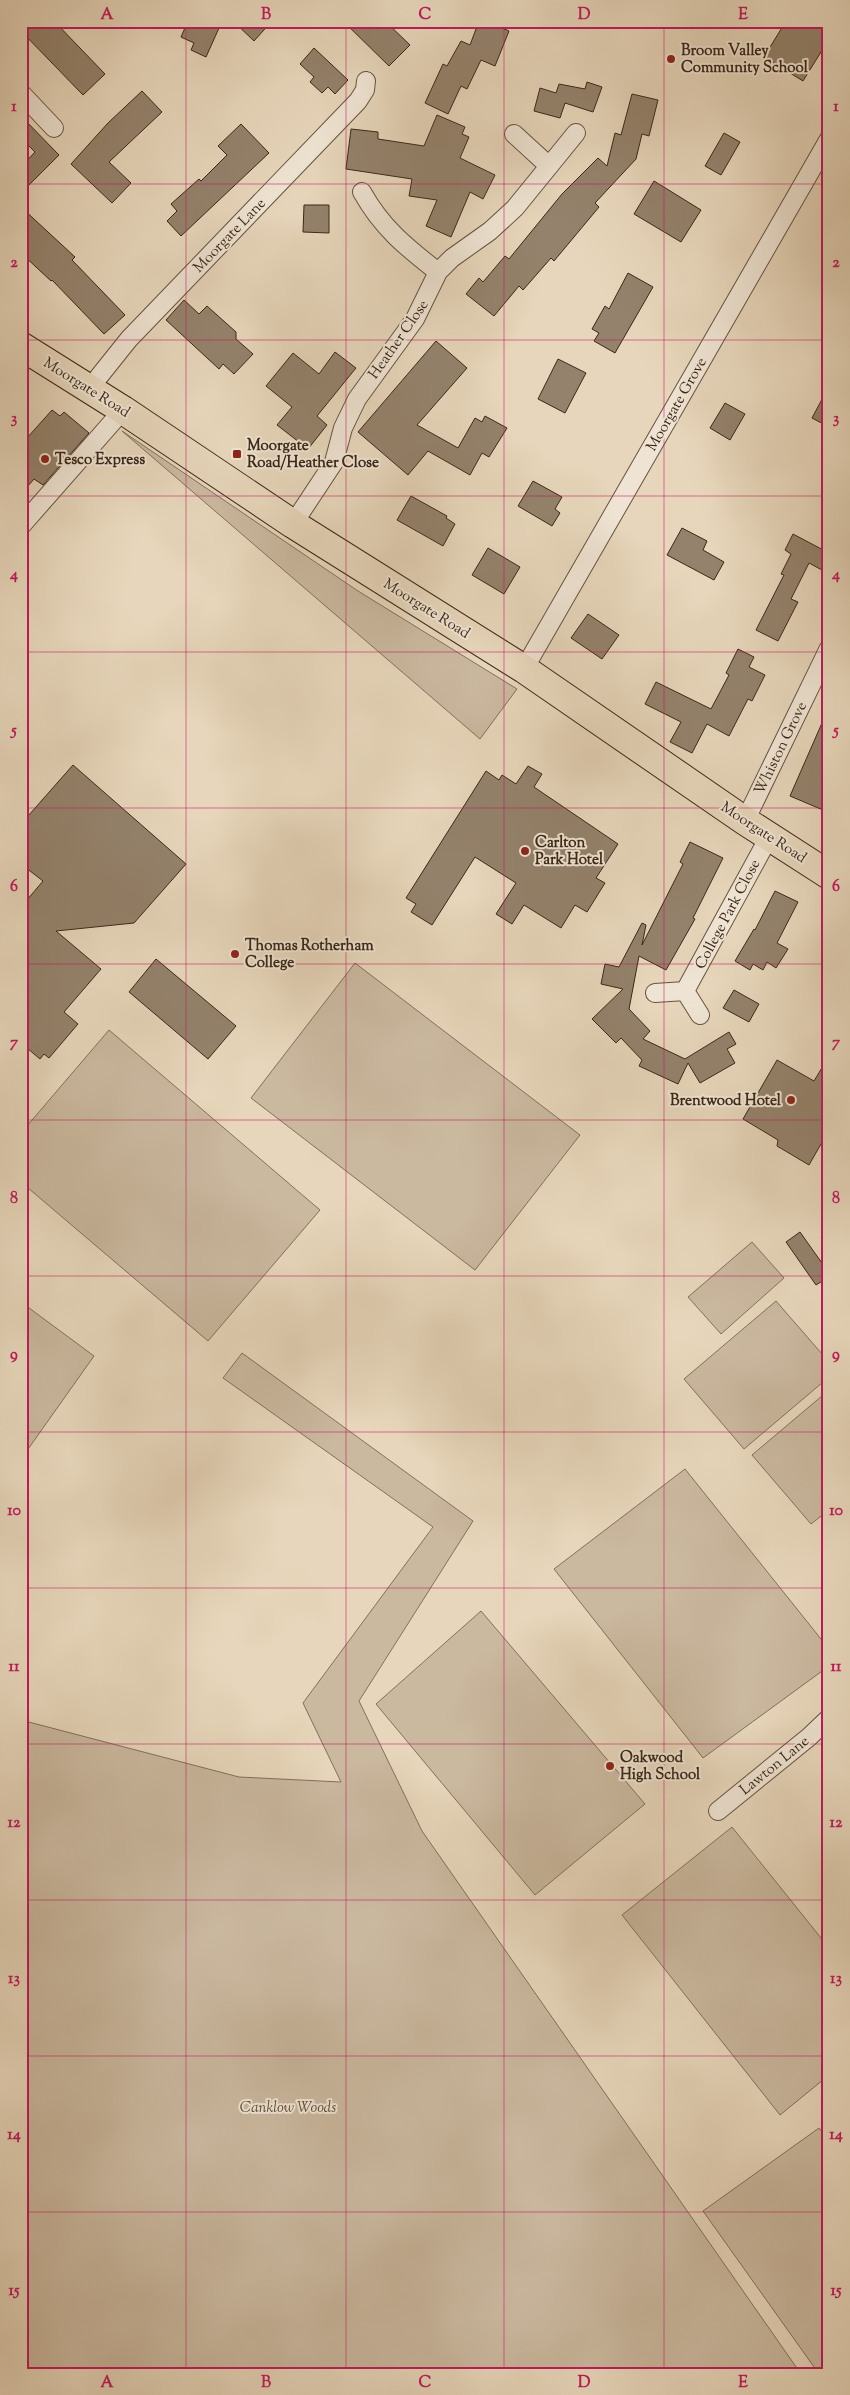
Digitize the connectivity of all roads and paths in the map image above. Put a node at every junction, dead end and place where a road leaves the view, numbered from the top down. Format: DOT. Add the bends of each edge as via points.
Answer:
graph roads {
  1 [pos="366,81"];
  2 [pos="21,93"];
  3 [pos="54,128"];
  4 [pos="576,133"];
  5 [pos="514,134"];
  6 [pos="829,138"];
  7 [pos="549,166"];
  8 [pos="362,192"];
  9 [pos="438,272"];
  10 [pos="21,346"];
  11 [pos="89,389"];
  12 [pos="123,410"];
  13 [pos="293,524"];
  14 [pos="21,526"];
  15 [pos="829,648"];
  16 [pos="524,668"];
  17 [pos="745,821"];
  18 [pos="769,836"];
  19 [pos="829,875"];
  20 [pos="685,991"];
  21 [pos="654,993"];
  22 [pos="700,1015"];
  23 [pos="829,1718"];
  24 [pos="718,1811"];
  1 -- 11 [label="street, Moorgate Lane" via="358,101 129,339"];
  2 -- 3 [label="street"];
  4 -- 7 [label="street, Heather Close"];
  5 -- 7 [label="street"];
  6 -- 16 [label="street, Moorgate Grove"];
  7 -- 9 [label="street, Heather Close" via="515,208"];
  8 -- 9 [label="street" via="380,221 400,242"];
  9 -- 13 [label="street, Heather Close" via="415,319 357,399 349,413 334,462"];
  10 -- 11 [label="main road, Moorgate Road"];
  11 -- 12 [label="main road, Moorgate Road"];
  12 -- 13 [label="main road, Moorgate Road"];
  12 -- 14 [label="street"];
  13 -- 16 [label="main road, Moorgate Road"];
  15 -- 17 [label="street, Whiston Grove"];
  16 -- 17 [label="main road, Moorgate Road"];
  17 -- 18 [label="main road, Moorgate Road"];
  18 -- 19 [label="main road, Moorgate Road"];
  18 -- 20 [label="street, College Park Close"];
  20 -- 21 [label="street"];
  20 -- 22 [label="street"];
  23 -- 24 [label="street, Lawton Lane"];
}
